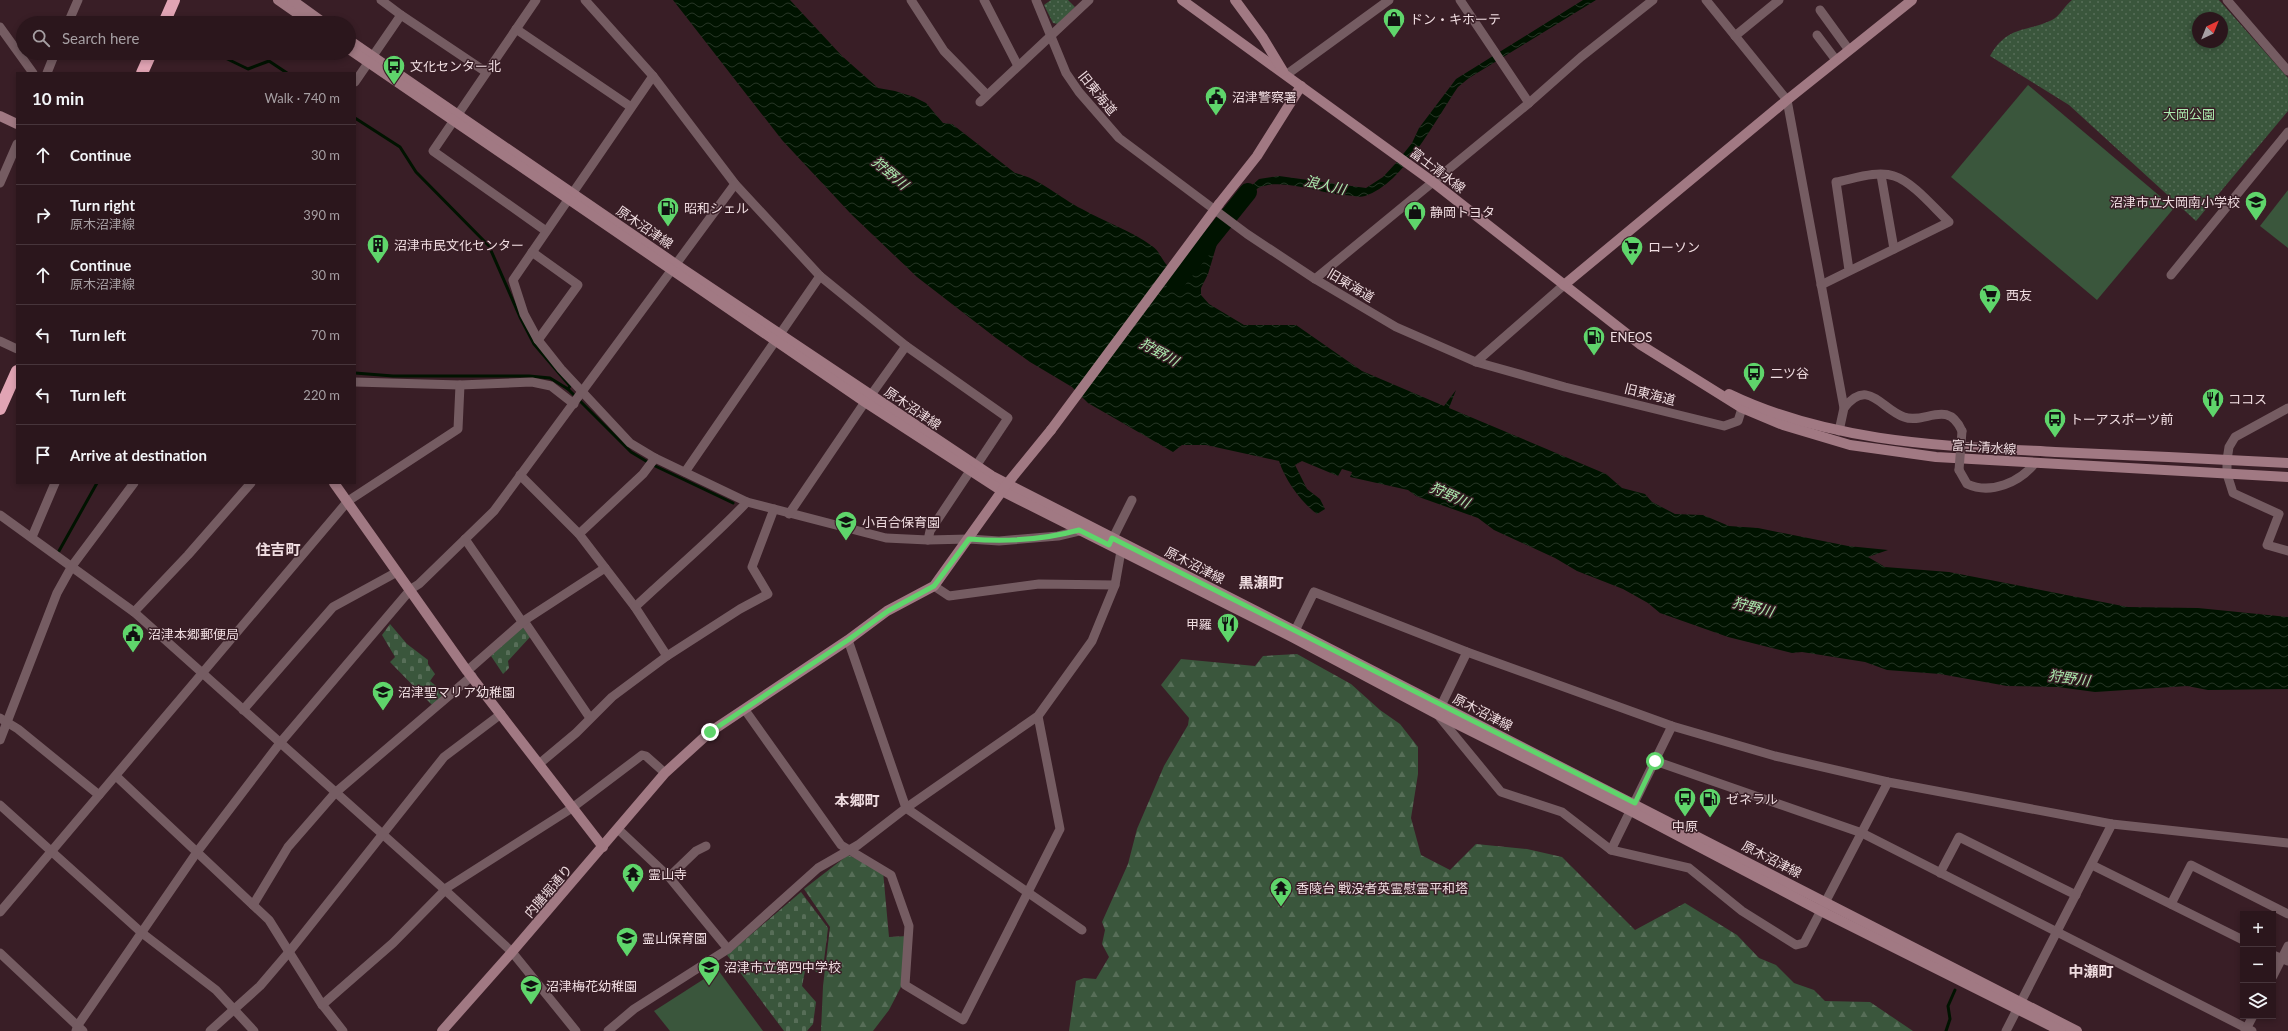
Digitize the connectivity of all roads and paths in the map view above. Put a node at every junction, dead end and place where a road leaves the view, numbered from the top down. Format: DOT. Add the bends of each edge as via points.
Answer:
graph roads {
  1 [pos="78,0"];
  2 [pos="174,0"];
  3 [pos="278,0"];
  4 [pos="292,0"];
  5 [pos="381,0"];
  6 [pos="536,0"];
  7 [pos="585,0"];
  8 [pos="911,0"];
  9 [pos="984,0"];
  10 [pos="1036,0"];
  11 [pos="1089,0"];
  12 [pos="1182,0"];
  13 [pos="1235,0"];
  14 [pos="1389,0"];
  15 [pos="1460,0"];
  16 [pos="1653,0"];
  17 [pos="1706,0"];
  18 [pos="1779,0"];
  19 [pos="1912,0"];
  20 [pos="2227,0"];
  21 [pos="1820,10"];
  22 [pos="401,15"];
  23 [pos="71,16"];
  24 [pos="167,16"];
  25 [pos="301,16"];
  26 [pos="314,16"];
  27 [pos="0,27"];
  28 [pos="516,29"];
  29 [pos="1050,35"];
  30 [pos="1736,36"];
  31 [pos="1817,36"];
  32 [pos="356,47"];
  33 [pos="16,49"];
  34 [pos="1849,50"];
  35 [pos="356,53"];
  36 [pos="24,60"];
  37 [pos="52,60"];
  38 [pos="148,60"];
  39 [pos="370,60"];
  40 [pos="1836,60"];
  41 [pos="1018,66"];
  42 [pos="2288,71"];
  43 [pos="32,72"];
  44 [pos="47,72"];
  45 [pos="142,72"];
  46 [pos="486,72"];
  47 [pos="1286,75"];
  48 [pos="654,76"];
  49 [pos="356,81"];
  50 [pos="1302,86"];
  51 [pos="987,94"];
  52 [pos="1787,100"];
  53 [pos="980,102"];
  54 [pos="1529,103"];
  55 [pos="631,107"];
  56 [pos="0,116"];
  57 [pos="455,118"];
  58 [pos="16,124"];
  59 [pos="2288,132"];
  60 [pos="16,146"];
  61 [pos="1881,174"];
  62 [pos="1433,182"];
  63 [pos="0,183"];
  64 [pos="735,184"];
  65 [pos="571,197"];
  66 [pos="546,231"];
  67 [pos="1894,249"];
  68 [pos="532,252"];
  69 [pos="675,268"];
  70 [pos="1849,270"];
  71 [pos="2171,275"];
  72 [pos="820,276"];
  73 [pos="1315,279"];
  74 [pos="1564,285"];
  75 [pos="1821,285"];
  76 [pos="777,337"];
  77 [pos="538,340"];
  78 [pos="0,341"];
  79 [pos="906,346"];
  80 [pos="16,349"];
  81 [pos="1476,362"];
  82 [pos="16,373"];
  83 [pos="356,382"];
  84 [pos="460,385"];
  85 [pos="582,392"];
  86 [pos="868,399"];
  87 [pos="574,404"];
  88 [pos="1743,405"];
  89 [pos="1844,408"];
  90 [pos="2288,408"];
  91 [pos="0,409"];
  92 [pos="1839,431"];
  93 [pos="655,458"];
  94 [pos="2227,460"];
  95 [pos="2035,463"];
  96 [pos="2288,463"];
  97 [pos="973,468"];
  98 [pos="685,472"];
  99 [pos="2227,474"];
  100 [pos="520,475"];
  101 [pos="2288,477"];
  102 [pos="55,484"];
  103 [pos="133,484"];
  104 [pos="250,484"];
  105 [pos="335,484"];
  106 [pos="1004,488"];
  107 [pos="1132,500"];
  108 [pos="348,501"];
  109 [pos="747,502"];
  110 [pos="774,509"];
  111 [pos="789,514"];
  112 [pos="0,515"];
  113 [pos="1079,530"];
  114 [pos="579,534"];
  115 [pos="32,537"];
  116 [pos="465,539"];
  117 [pos="969,539"];
  118 [pos="928,540"];
  119 [pos="1111,542"];
  120 [pos="1121,551"];
  121 [pos="2288,551"];
  122 [pos="72,566"];
  123 [pos="604,568"];
  124 [pos="397,572"];
  125 [pos="1115,585"];
  126 [pos="934,586"];
  127 [pos="410,589"];
  128 [pos="635,607"];
  129 [pos="134,612"];
  130 [pos="523,622"];
  131 [pos="1294,634"];
  132 [pos="848,640"];
  133 [pos="1467,652"];
  134 [pos="667,656"];
  135 [pos="470,673"];
  136 [pos="203,674"];
  137 [pos="244,710"];
  138 [pos="744,710"];
  139 [pos="1439,710"];
  140 [pos="501,714"];
  141 [pos="1038,716"];
  142 [pos="590,718"];
  143 [pos="4,720"];
  144 [pos="1672,726"];
  145 [pos="0,740"];
  146 [pos="280,744"];
  147 [pos="1655,761"];
  148 [pos="539,764"];
  149 [pos="665,773"];
  150 [pos="116,776"];
  151 [pos="1888,782"];
  152 [pos="335,793"];
  153 [pos="99,795"];
  154 [pos="0,805"];
  155 [pos="1633,807"];
  156 [pos="572,808"];
  157 [pos="906,808"];
  158 [pos="2112,824"];
  159 [pos="618,829"];
  160 [pos="1862,833"];
  161 [pos="381,835"];
  162 [pos="2288,843"];
  163 [pos="706,846"];
  164 [pos="603,847"];
  165 [pos="1611,850"];
  166 [pos="51,851"];
  167 [pos="848,851"];
  168 [pos="197,852"];
  169 [pos="2092,865"];
  170 [pos="1940,873"];
  171 [pos="669,877"];
  172 [pos="445,890"];
  173 [pos="1028,893"];
  174 [pos="2076,895"];
  175 [pos="1826,902"];
  176 [pos="253,904"];
  177 [pos="2171,904"];
  178 [pos="1821,911"];
  179 [pos="0,912"];
  180 [pos="2288,914"];
  181 [pos="1082,930"];
  182 [pos="2057,932"];
  183 [pos="142,934"];
  184 [pos="2240,938"];
  185 [pos="2288,946"];
  186 [pos="728,949"];
  187 [pos="289,952"];
  188 [pos="512,952"];
  189 [pos="0,953"];
  190 [pos="2281,958"];
  191 [pos="2276,969"];
  192 [pos="322,1005"];
  193 [pos="2018,1005"];
  194 [pos="234,1010"];
  195 [pos="2251,1019"];
  196 [pos="79,1029"];
  197 [pos="2248,1030"];
  198 [pos="210,1031"];
  199 [pos="254,1031"];
  200 [pos="343,1031"];
  201 [pos="442,1031"];
  202 [pos="576,1031"];
  203 [pos="608,1031"];
  204 [pos="2006,1031"];
  205 [pos="2061,1031"];
  206 [pos="2077,1031"];
  1 -- 23 [label="street"];
  2 -- 24 [label="highway"];
  3 -- 25 [label="main road"];
  4 -- 26 [label="main road"];
  5 -- 22 [label="street"];
  6 -- 28 [label="street"];
  7 -- 48 [label="street"];
  8 -- 51 [label="street" via="944,51"];
  9 -- 41 [label="street"];
  10 -- 29 [label="street, 旧東海道"];
  11 -- 29 [label="street"];
  12 -- 47 [label="main road, 富士清水線"];
  13 -- 47 [label="main road"];
  14 -- 47 [label="street"];
  15 -- 54 [label="street"];
  16 -- 54 [label="street" via="1581,57"];
  17 -- 30 [label="street"];
  18 -- 30 [label="street"];
  19 -- 34 [label="main road"];
  20 -- 42 [label="street"];
  21 -- 34 [label="street"];
  22 -- 39 [label="street"];
  22 -- 46 [label="street"];
  27 -- 33 [label="street"];
  28 -- 46 [label="street"];
  28 -- 55 [label="street"];
  29 -- 41 [label="street"];
  29 -- 73 [label="street, 旧東海道" via="1066,73 1079,92 1128,146 1247,234"];
  30 -- 52 [label="street"];
  31 -- 40 [label="street"];
  32 -- 39 [label="main road, 原木沼津線"];
  34 -- 40 [label="main road"];
  35 -- 39 [label="main road, 原木沼津線"];
  36 -- 43 [label="street"];
  37 -- 44 [label="street"];
  38 -- 45 [label="highway"];
  39 -- 49 [label="street"];
  39 -- 57 [label="main road, 原木沼津線"];
  40 -- 52 [label="main road"];
  41 -- 51 [label="street"];
  46 -- 57 [label="street"];
  47 -- 50 [label="main road, 富士清水線"];
  48 -- 55 [label="street"];
  48 -- 64 [label="street"];
  50 -- 62 [label="main road, 富士清水線"];
  50 -- 106 [label="main road, bridge" via="1257,156 1051,430"];
  51 -- 53 [label="street"];
  52 -- 74 [label="main road"];
  52 -- 75 [label="street"];
  54 -- 62 [label="street"];
  55 -- 65 [label="street"];
  56 -- 58 [label="main road"];
  57 -- 65 [label="main road, 原木沼津線"];
  57 -- 66 [label="street" via="433,151"];
  59 -- 71 [label="street"];
  60 -- 63 [label="street"];
  61 -- 67 [label="street"];
  61 -- 67 [label="street" via="1905,181 1949,222"];
  61 -- 70 [label="street" via="1836,182"];
  62 -- 73 [label="street"];
  62 -- 74 [label="main road, 富士清水線"];
  64 -- 69 [label="street"];
  64 -- 72 [label="street"];
  65 -- 66 [label="street"];
  65 -- 69 [label="main road, 原木沼津線"];
  66 -- 68 [label="street"];
  67 -- 70 [label="street"];
  68 -- 77 [label="street" via="513,280 524,314"];
  68 -- 77 [label="street" via="578,285"];
  69 -- 76 [label="main road, 原木沼津線"];
  69 -- 85 [label="street"];
  70 -- 75 [label="street"];
  72 -- 76 [label="street"];
  72 -- 79 [label="street"];
  73 -- 81 [label="street, 旧東海道" via="1396,327"];
  74 -- 81 [label="street"];
  74 -- 88 [label="main road, 富士清水線" via="1641,345"];
  75 -- 89 [label="street"];
  76 -- 86 [label="main road, 原木沼津線"];
  76 -- 98 [label="street"];
  77 -- 85 [label="street"];
  78 -- 80 [label="street"];
  79 -- 86 [label="street"];
  79 -- 97 [label="street" via="1008,418"];
  81 -- 88 [label="street, 旧東海道" via="1724,426 1738,421"];
  82 -- 91 [label="highway"];
  83 -- 84 [label="street"];
  84 -- 87 [label="street" via="532,382 551,386"];
  84 -- 108 [label="street" via="458,429"];
  85 -- 87 [label="street"];
  85 -- 93 [label="street" via="630,443"];
  86 -- 97 [label="main road, 原木沼津線"];
  86 -- 111 [label="street"];
  87 -- 100 [label="street"];
  88 -- 92 [label="main road, 富士清水線"];
  88 -- 95 [label="main road, 富士清水線" via="1783,425 1850,445 1936,457"];
  89 -- 92 [label="street"];
  89 -- 95 [label="street, bridge" via="1850,400 1859,395 1870,395 1904,418 1948,415 1962,431 1959,470 1967,484 1984,489 2016,480 2026,474"];
  90 -- 94 [label="street" via="2235,437 2229,448"];
  92 -- 94 [label="main road, 富士清水線" via="1938,446"];
  93 -- 98 [label="street"];
  93 -- 114 [label="street" via="643,474"];
  94 -- 96 [label="main road, 富士清水線"];
  94 -- 99 [label="street"];
  95 -- 99 [label="main road, 富士清水線"];
  97 -- 106 [label="main road, 原木沼津線"];
  97 -- 118 [label="street" via="930,531"];
  98 -- 109 [label="street"];
  99 -- 101 [label="main road, 富士清水線"];
  99 -- 121 [label="street" via="2230,488 2237,496 2279,514 2267,545"];
  100 -- 114 [label="street"];
  100 -- 116 [label="street" via="494,511"];
  102 -- 115 [label="street"];
  103 -- 122 [label="street"];
  104 -- 129 [label="street"];
  105 -- 108 [label="main road"];
  106 -- 113 [label="main road, 原木沼津線"];
  106 -- 117 [label="main road"];
  106 -- 119 [label="main road, 原木沼津線"];
  107 -- 119 [label="street"];
  108 -- 124 [label="main road"];
  108 -- 136 [label="street"];
  109 -- 110 [label="street"];
  109 -- 128 [label="street" via="716,534"];
  110 -- 111 [label="street"];
  110 -- 134 [label="street" via="752,567 768,594"];
  111 -- 118 [label="street" via="886,538"];
  112 -- 115 [label="street"];
  113 -- 117 [label="street" via="1058,536 999,541"];
  113 -- 119 [label="main road, 原木沼津線"];
  114 -- 123 [label="street"];
  115 -- 122 [label="street"];
  116 -- 127 [label="street" via="419,584"];
  116 -- 130 [label="street"];
  117 -- 118 [label="street"];
  117 -- 126 [label="main road"];
  119 -- 120 [label="main road, 原木沼津線"];
  119 -- 131 [label="main road, 原木沼津線"];
  120 -- 125 [label="street"];
  120 -- 131 [label="main road, 原木沼津線"];
  122 -- 129 [label="street"];
  122 -- 143 [label="street" via="57,593"];
  123 -- 128 [label="street"];
  123 -- 130 [label="street"];
  124 -- 127 [label="main road"];
  124 -- 137 [label="street" via="333,607"];
  125 -- 126 [label="street" via="1039,584 949,596"];
  125 -- 141 [label="street" via="1092,641"];
  126 -- 132 [label="main road, 内膳堀通り" via="888,611"];
  127 -- 135 [label="main road"];
  127 -- 146 [label="street"];
  128 -- 134 [label="street"];
  129 -- 136 [label="street"];
  130 -- 135 [label="street"];
  130 -- 142 [label="street"];
  131 -- 133 [label="street" via="1314,592"];
  131 -- 139 [label="main road, 原木沼津線"];
  132 -- 138 [label="main road, 内膳堀通り"];
  132 -- 157 [label="street"];
  133 -- 139 [label="street"];
  133 -- 144 [label="street"];
  134 -- 142 [label="street" via="612,697"];
  135 -- 140 [label="main road"];
  135 -- 152 [label="street"];
  136 -- 137 [label="street"];
  136 -- 150 [label="street"];
  137 -- 146 [label="street"];
  138 -- 149 [label="main road, 内膳堀通り" via="710,732"];
  138 -- 167 [label="street" via="841,845"];
  139 -- 155 [label="main road, 原木沼津線"];
  139 -- 165 [label="street" via="1501,792 1562,812"];
  140 -- 148 [label="main road"];
  140 -- 161 [label="street" via="444,757"];
  141 -- 157 [label="street"];
  141 -- 173 [label="street" via="1060,830"];
  142 -- 148 [label="street"];
  143 -- 145 [label="street"];
  143 -- 153 [label="street"];
  144 -- 147 [label="street"];
  144 -- 151 [label="street" via="1775,756"];
  146 -- 152 [label="street"];
  146 -- 168 [label="street"];
  147 -- 155 [label="street"];
  147 -- 160 [label="street"];
  148 -- 156 [label="main road"];
  149 -- 156 [label="street" via="642,755"];
  149 -- 159 [label="main road, 内膳堀通り"];
  150 -- 153 [label="street"];
  150 -- 168 [label="street"];
  151 -- 158 [label="street"];
  151 -- 160 [label="street"];
  152 -- 161 [label="street"];
  152 -- 176 [label="street" via="288,847"];
  153 -- 166 [label="street"];
  154 -- 166 [label="street"];
  155 -- 165 [label="street"];
  155 -- 175 [label="main road, 原木沼津線"];
  155 -- 178 [label="main road, 原木沼津線"];
  156 -- 164 [label="main road"];
  156 -- 172 [label="street"];
  157 -- 167 [label="street"];
  157 -- 173 [label="street"];
  158 -- 162 [label="street"];
  158 -- 169 [label="street"];
  159 -- 164 [label="main road, 内膳堀通り"];
  159 -- 171 [label="street"];
  160 -- 170 [label="street"];
  160 -- 175 [label="street"];
  161 -- 172 [label="street"];
  161 -- 187 [label="street"];
  163 -- 171 [label="street" via="696,851"];
  164 -- 188 [label="main road, 内膳堀通り"];
  165 -- 178 [label="street" via="1689,868 1742,912 1796,945 1804,943"];
  166 -- 179 [label="street"];
  166 -- 183 [label="street"];
  167 -- 173 [label="street" via="891,875 909,926 905,985 963,1020"];
  167 -- 186 [label="street" via="818,868"];
  168 -- 176 [label="street"];
  168 -- 183 [label="street"];
  169 -- 174 [label="street"];
  169 -- 177 [label="street"];
  170 -- 174 [label="street" via="1959,836"];
  170 -- 182 [label="street"];
  171 -- 186 [label="street"];
  172 -- 188 [label="street"];
  172 -- 192 [label="street" via="393,943"];
  173 -- 181 [label="street"];
  174 -- 182 [label="street"];
  175 -- 178 [label="street"];
  175 -- 193 [label="main road, 原木沼津線"];
  176 -- 187 [label="street" via="269,920"];
  177 -- 180 [label="street" via="2191,865"];
  177 -- 184 [label="street"];
  178 -- 193 [label="main road, 原木沼津線"];
  182 -- 193 [label="street"];
  182 -- 197 [label="street"];
  183 -- 194 [label="street" via="192,970 216,990"];
  183 -- 196 [label="street"];
  185 -- 190 [label="street"];
  186 -- 203 [label="street" via="634,1009"];
  187 -- 192 [label="street"];
  187 -- 194 [label="street"];
  188 -- 201 [label="main road, 内膳堀通り"];
  188 -- 202 [label="street"];
  189 -- 196 [label="street"];
  190 -- 191 [label="street"];
  192 -- 200 [label="street"];
  193 -- 204 [label="street"];
  193 -- 205 [label="main road, 原木沼津線"];
  193 -- 206 [label="main road, 原木沼津線"];
  194 -- 198 [label="street"];
  194 -- 199 [label="street"];
  195 -- 197 [label="street"];
}
